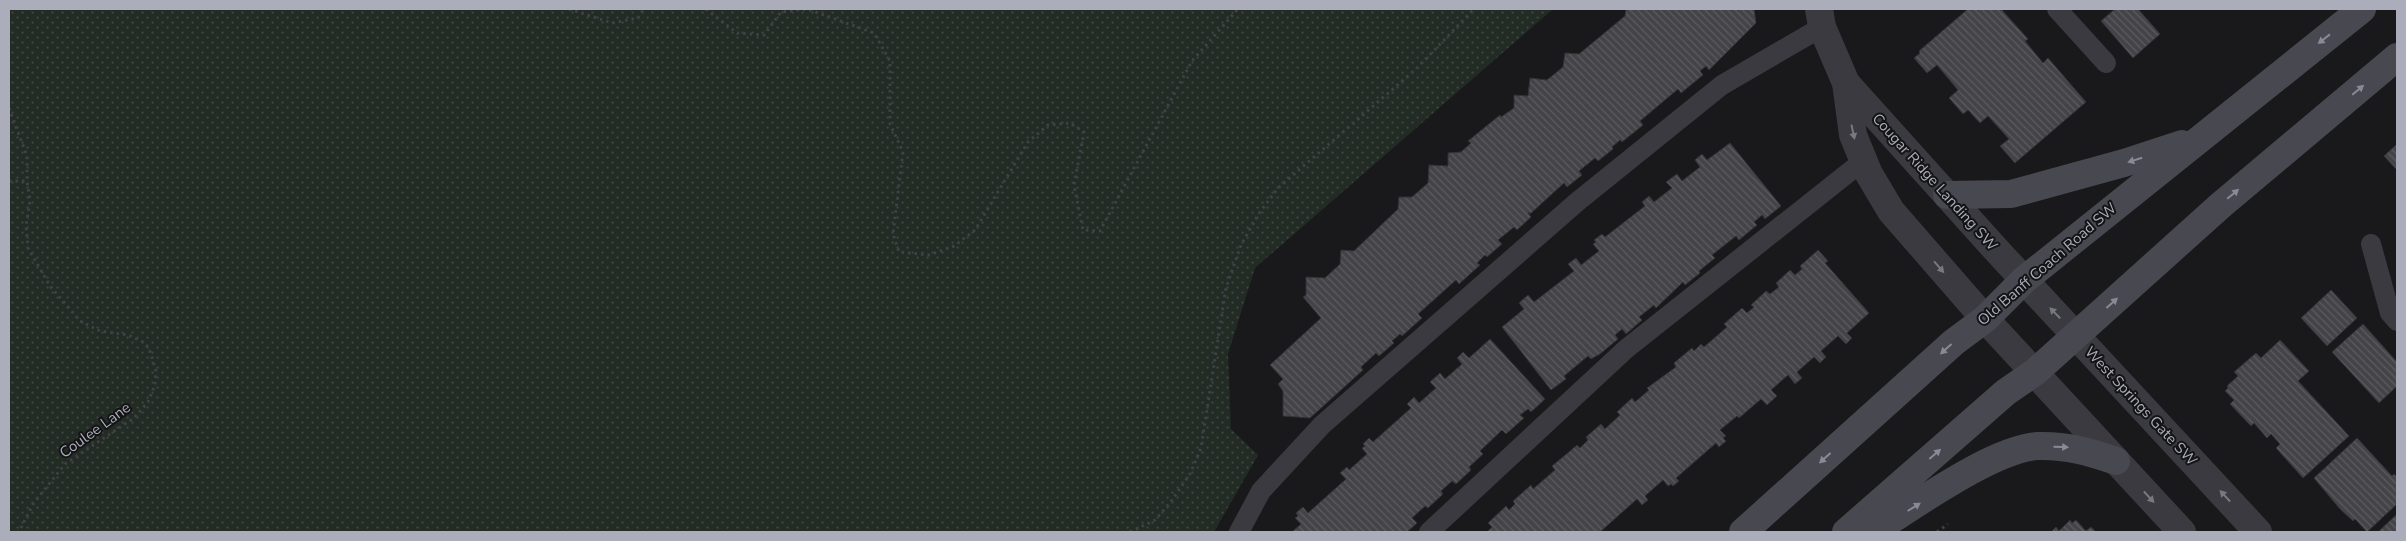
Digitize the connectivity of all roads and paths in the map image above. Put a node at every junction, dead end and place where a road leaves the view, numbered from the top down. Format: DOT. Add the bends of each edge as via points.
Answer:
graph roads {
  1 [pos="570,9"];
  2 [pos="644,9"];
  3 [pos="706,9"];
  4 [pos="1238,9"];
  5 [pos="1474,9"];
  6 [pos="2057,9"];
  7 [pos="2362,9"];
  8 [pos="1821,18"];
  9 [pos="2397,57"];
  10 [pos="2106,63"];
  11 [pos="1846,83"];
  12 [pos="9,108"];
  13 [pos="2198,139"];
  14 [pos="1863,161"];
  15 [pos="27,180"];
  16 [pos="9,181"];
  17 [pos="1947,195"];
  18 [pos="2371,244"];
  19 [pos="2024,280"];
  20 [pos="1985,319"];
  21 [pos="2397,321"];
  22 [pos="2076,335"];
  23 [pos="2035,372"];
  24 [pos="2116,461"];
  25 [pos="19,532"];
  26 [pos="1130,532"];
  27 [pos="1239,532"];
  28 [pos="1429,532"];
  29 [pos="1743,532"];
  30 [pos="1846,532"];
  31 [pos="1872,532"];
  32 [pos="2182,532"];
  33 [pos="2258,532"];
  1 -- 2 [label="path" via="612,23 638,18"];
  3 -- 4 [label="path" via="736,33 764,35 782,12 808,9 874,33 890,61 890,124 903,152 893,234 899,252 929,256 954,246 975,230 1028,142 1048,126 1070,123 1084,132 1074,185 1083,230 1100,231 1192,61"];
  5 -- 26 [label="path" via="1415,70 1278,188 1258,215 1241,245 1226,288 1201,448 1190,474 1170,503 1155,520"];
  6 -- 10 [label="lane"];
  7 -- 13 [label="main road, Old Banff Coach Road SW, one-way"];
  8 -- 11 [label="street, Cougar Ridge Landing SW"];
  8 -- 27 [label="lane" via="1722,85 1577,202 1322,425 1260,491"];
  22 -- 9 [label="main road, one-way" via="2221,205"];
  11 -- 14 [label="street, Cougar Ridge Landing SW, one-way" via="1853,135"];
  11 -- 17 [label="street, Cougar Ridge Landing SW"];
  12 -- 15 [label="path, Coulee Lane" via="27,156"];
  13 -- 17 [label="main road, one-way" via="2011,194"];
  13 -- 19 [label="main road, Old Banff Coach Road SW"];
  14 -- 20 [label="street, Cougar Ridge Landing SW, one-way" via="1891,211"];
  14 -- 28 [label="lane" via="1626,349"];
  15 -- 16 [label="path"];
  15 -- 25 [label="path, Coulee Lane" via="30,201 26,239 50,286 89,327 128,335 143,342 149,348 156,371 155,386 148,402 134,418 65,464 33,504"];
  17 -- 19 [label="street, Cougar Ridge Landing SW"];
  18 -- 21 [label="lane" via="2390,313"];
  19 -- 20 [label="main road, Old Banff Coach Road SW"];
  22 -- 19 [label="street, West Springs Gate SW, one-way"];
  20 -- 23 [label="street"];
  20 -- 29 [label="main road, Old Banff Coach Road SW, one-way" via="1954,342"];
  22 -- 23 [label="main road"];
  33 -- 22 [label="street, West Springs Gate SW, one-way"];
  23 -- 24 [label="street"];
  30 -- 23 [label="main road, one-way" via="2006,392"];
  31 -- 24 [label="main road, one-way" via="1971,471 2022,450 2036,446 2069,447"];
  24 -- 32 [label="street, one-way"];
}
